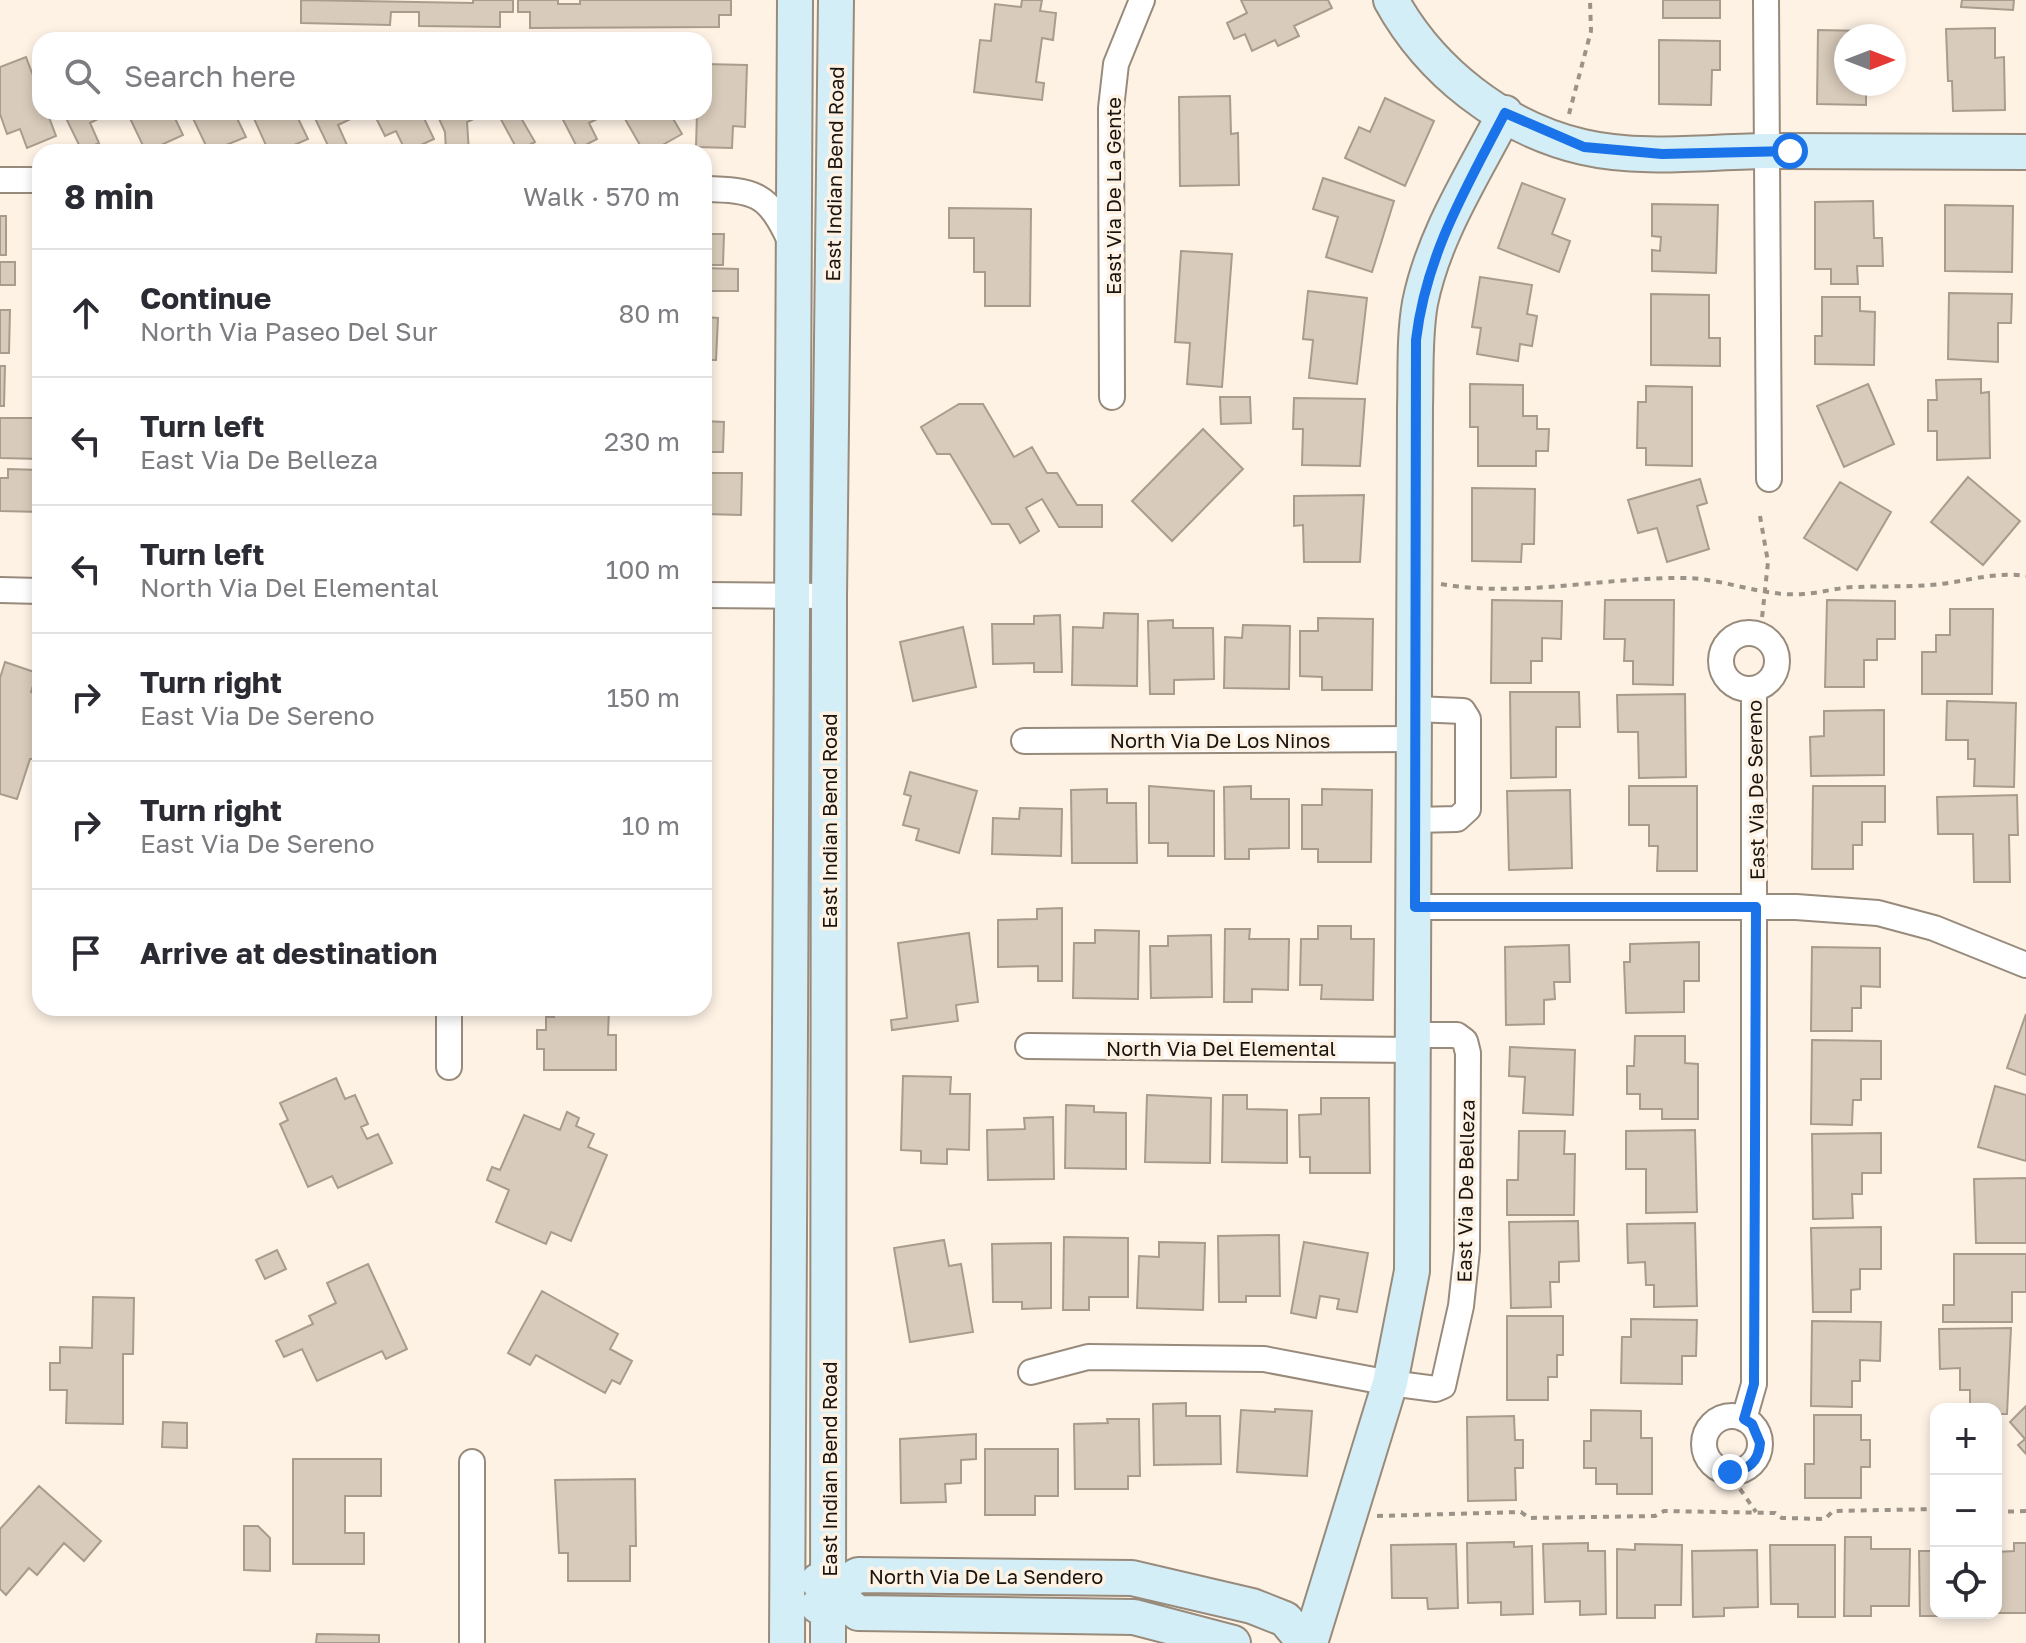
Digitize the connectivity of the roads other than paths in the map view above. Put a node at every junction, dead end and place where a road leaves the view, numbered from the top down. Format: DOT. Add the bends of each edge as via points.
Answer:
graph roads {
  1 [pos="795,0"];
  2 [pos="836,0"];
  3 [pos="1142,0"];
  4 [pos="1391,0"];
  5 [pos="1766,0"];
  6 [pos="1505,113"];
  7 [pos="1767,151"];
  8 [pos="2026,152"];
  9 [pos="0,180"];
  10 [pos="32,180"];
  11 [pos="712,189"];
  12 [pos="793,247"];
  13 [pos="1112,397"];
  14 [pos="1769,479"];
  15 [pos="0,590"];
  16 [pos="32,591"];
  17 [pos="712,595"];
  18 [pos="792,596"];
  19 [pos="829,596"];
  20 [pos="1754,689"];
  21 [pos="1415,724"];
  22 [pos="1024,741"];
  23 [pos="1414,820"];
  24 [pos="1415,907"];
  25 [pos="1756,907"];
  26 [pos="2026,965"];
  27 [pos="449,1016"];
  28 [pos="1414,1042"];
  29 [pos="1028,1046"];
  30 [pos="449,1067"];
  31 [pos="1031,1372"];
  32 [pos="1390,1383"];
  33 [pos="787,1404"];
  34 [pos="1744,1419"];
  35 [pos="472,1462"];
  36 [pos="829,1593"];
  37 [pos="472,1643"];
  38 [pos="787,1643"];
  39 [pos="805,1643"];
  40 [pos="828,1643"];
  41 [pos="1233,1643"];
  42 [pos="1308,1643"];
  1 -- 12 [label="main road, East Indian Bend Road"];
  2 -- 19 [label="main road, East Indian Bend Road"];
  3 -- 13 [label="street, East Via De La Gente" via="1116,64 1111,108"];
  4 -- 6 [label="main road" via="1430,59"];
  5 -- 7 [label="street"];
  6 -- 7 [label="main road" via="1584,147 1662,154"];
  6 -- 21 [label="main road" via="1451,214 1420,304"];
  7 -- 8 [label="main road"];
  7 -- 14 [label="street"];
  9 -- 10 [label="street"];
  11 -- 12 [label="street" via="743,189 762,197 775,210"];
  12 -- 18 [label="main road, East Indian Bend Road"];
  15 -- 16 [label="street"];
  17 -- 18 [label="street"];
  18 -- 19 [label="street"];
  18 -- 33 [label="main road, East Indian Bend Road"];
  19 -- 36 [label="main road, East Indian Bend Road"];
  20 -- 25 [label="street, East Via De Sereno"];
  21 -- 22 [label="street, North Via De Los Ninos"];
  21 -- 23 [label="main road"];
  21 -- 23 [label="street" via="1456,709 1468,719 1468,809 1457,819"];
  23 -- 24 [label="main road"];
  24 -- 25 [label="street"];
  24 -- 28 [label="main road"];
  25 -- 26 [label="street" via="1878,913 1934,928"];
  25 -- 34 [label="street, East Via De Sereno" via="1754,1384"];
  27 -- 30 [label="street"];
  28 -- 29 [label="street, North Via Del Elemental"];
  28 -- 32 [label="main road" via="1412,1271"];
  28 -- 32 [label="street, East Via De Belleza" via="1457,1035 1465,1041 1467,1250 1443,1386"];
  31 -- 32 [label="street" via="1088,1357 1264,1359"];
  32 -- 42 [label="main road"];
  33 -- 36 [label="main road" via="804,1434 808,1560 812,1575"];
  33 -- 38 [label="main road, East Indian Bend Road"];
  35 -- 37 [label="street"];
  36 -- 39 [label="main road" via="809,1622"];
  36 -- 40 [label="main road, East Indian Bend Road"];
  36 -- 41 [label="main road, North Via De La Sendero" via="858,1613 1134,1617"];
  36 -- 42 [label="main road, North Via De La Sendero" via="858,1575 1132,1578 1252,1606 1285,1619"];
}
